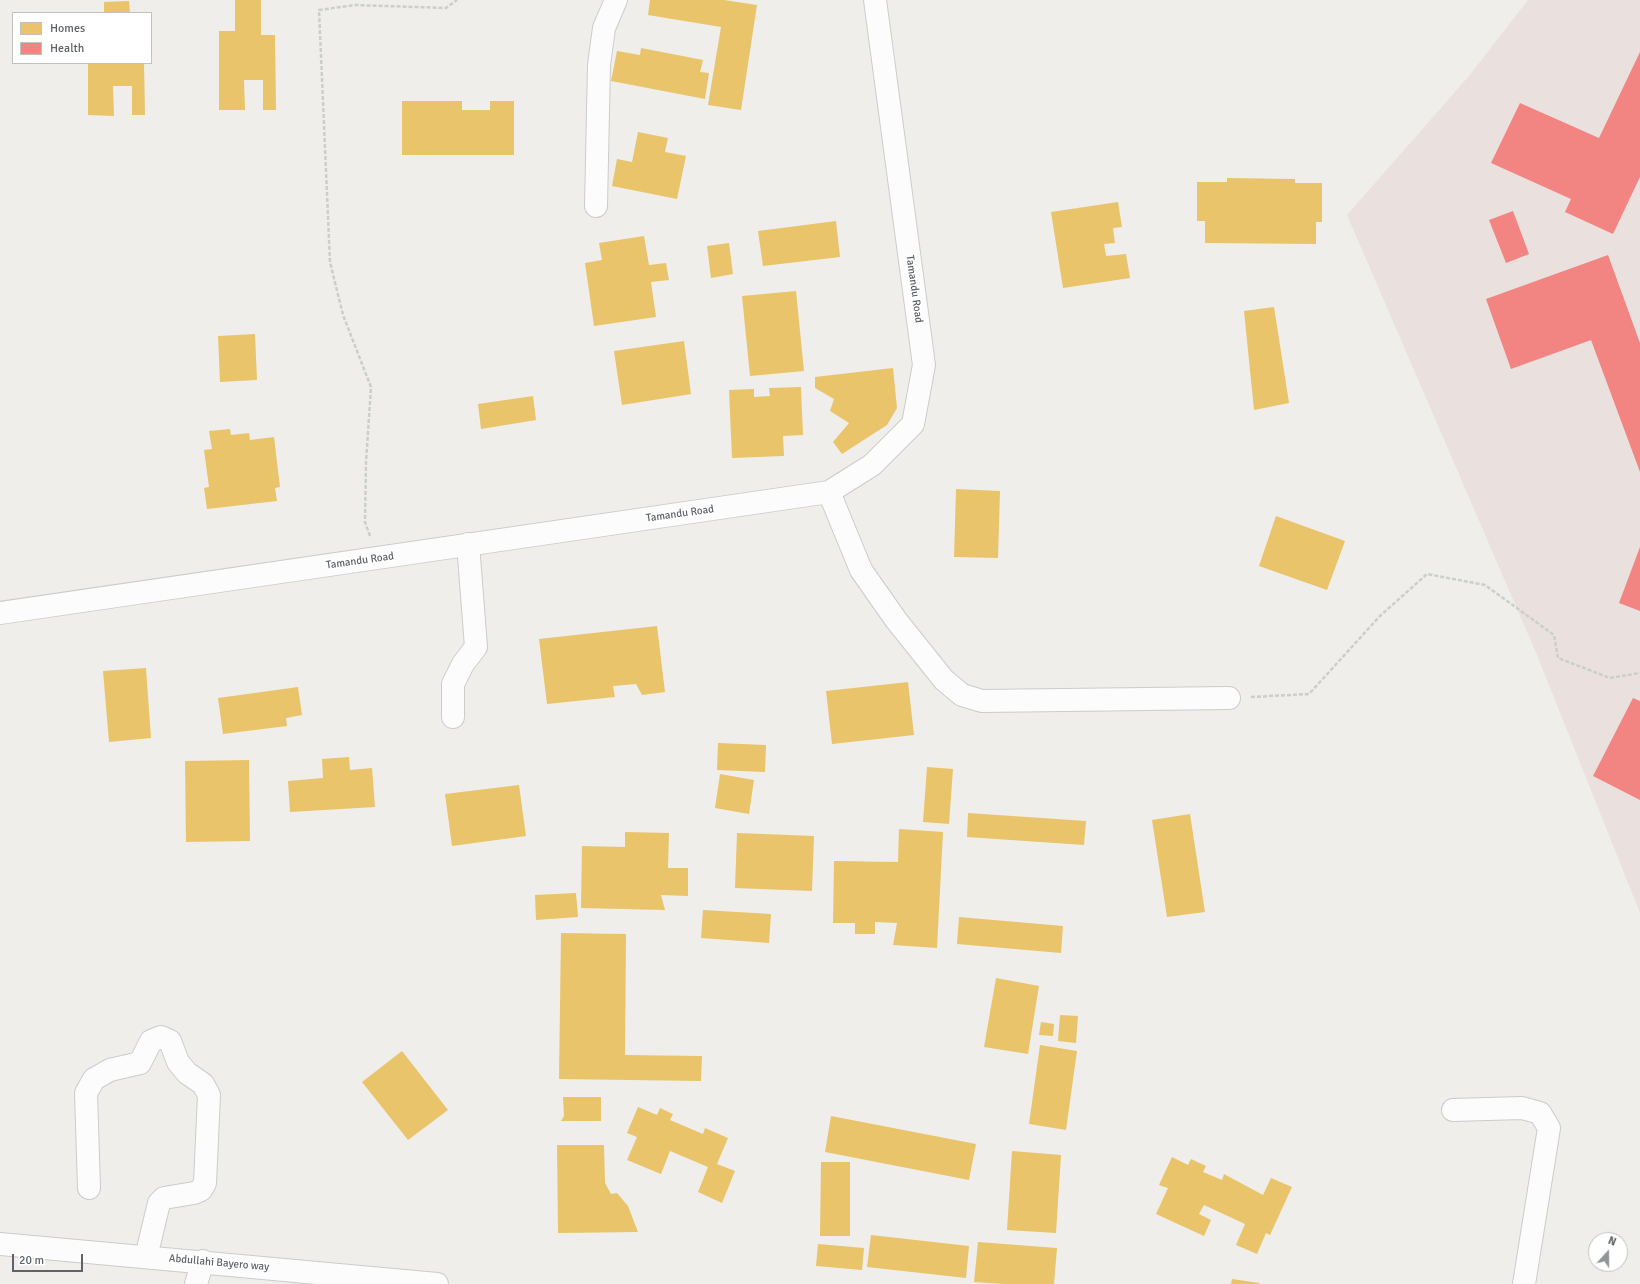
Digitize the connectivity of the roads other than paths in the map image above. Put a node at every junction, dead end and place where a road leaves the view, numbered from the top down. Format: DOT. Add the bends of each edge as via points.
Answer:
graph roads {
  1 [pos="616,0"];
  2 [pos="875,0"];
  3 [pos="596,206"];
  4 [pos="829,492"];
  5 [pos="468,544"];
  6 [pos="0,613"];
  7 [pos="1229,698"];
  8 [pos="453,717"];
  9 [pos="1453,1110"];
  10 [pos="89,1188"];
  11 [pos="0,1244"];
  12 [pos="146,1257"];
  13 [pos="203,1261"];
  14 [pos="196,1284"];
  15 [pos="437,1284"];
  16 [pos="1524,1284"];
  1 -- 3 [label="street" via="604,28 599,65"];
  2 -- 4 [label="street, Tamandu Road" via="924,365 913,424 872,465"];
  4 -- 5 [label="street, Tamandu Road"];
  4 -- 7 [label="street" via="861,570 896,620 944,680 962,695 982,701"];
  5 -- 6 [label="street, Tamandu Road"];
  5 -- 8 [label="street" via="476,648 463,664 453,684"];
  9 -- 16 [label="street" via="1522,1108 1540,1113 1549,1128"];
  10 -- 12 [label="street" via="86,1093 94,1079 110,1070 140,1063 151,1041 161,1037 170,1041 178,1062 187,1074 203,1084 209,1095 205,1183 201,1190 194,1194 164,1198 159,1203"];
  11 -- 12 [label="street, Abdullahi Bayero way"];
  12 -- 13 [label="street, Abdullahi Bayero way"];
  13 -- 14 [label="street"];
  13 -- 15 [label="street, Abdullahi Bayero way"];
}
